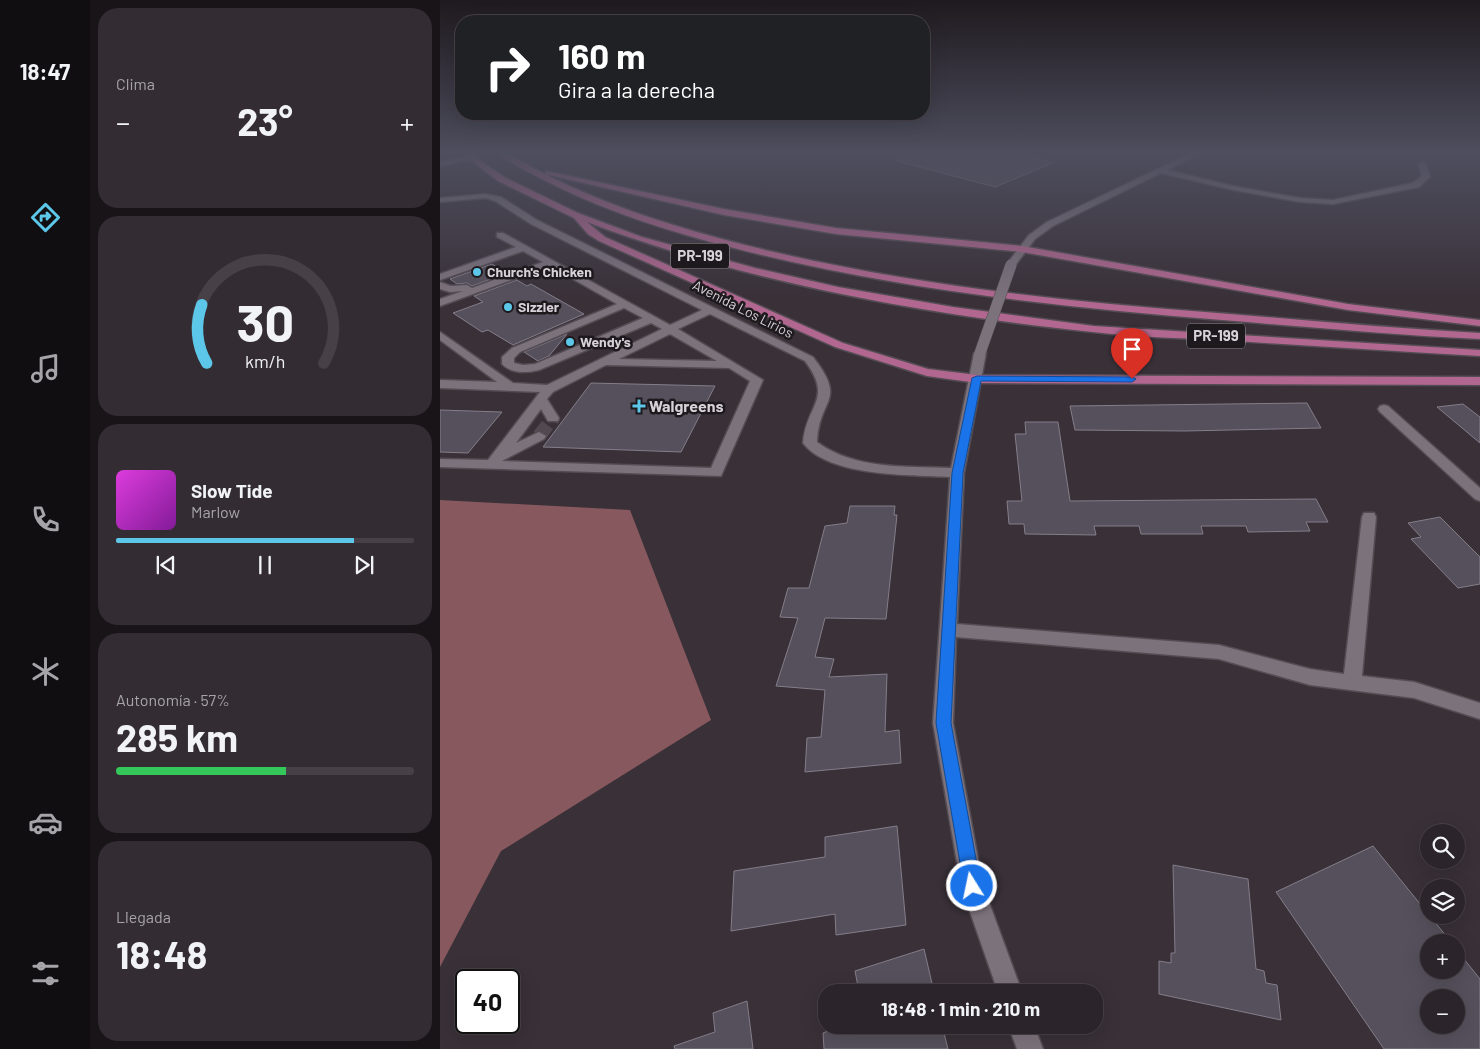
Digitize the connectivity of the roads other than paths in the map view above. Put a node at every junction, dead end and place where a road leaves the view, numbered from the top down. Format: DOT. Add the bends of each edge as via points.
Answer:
graph roads {
  1 [pos="503,202"];
  2 [pos="548,202"];
  3 [pos="599,202"];
  4 [pos="678,202"];
  5 [pos="1096,202"];
  6 [pos="575,215"];
  7 [pos="500,235"];
  8 [pos="512,242"];
  9 [pos="523,248"];
  10 [pos="1022,249"];
  11 [pos="548,261"];
  12 [pos="440,266"];
  13 [pos="440,277"];
  14 [pos="440,285"];
  15 [pos="440,303"];
  16 [pos="625,304"];
  17 [pos="711,309"];
  18 [pos="651,318"];
  19 [pos="1480,323"];
  20 [pos="670,329"];
  21 [pos="440,336"];
  22 [pos="1480,336"];
  23 [pos="1480,354"];
  24 [pos="603,362"];
  25 [pos="732,366"];
  26 [pos="977,378"];
  27 [pos="1480,381"];
  28 [pos="440,384"];
  29 [pos="510,386"];
  30 [pos="545,394"];
  31 [pos="1384,409"];
  32 [pos="553,418"];
  33 [pos="539,436"];
  34 [pos="495,461"];
  35 [pos="440,463"];
  36 [pos="958,473"];
  37 [pos="1480,496"];
  38 [pos="1369,517"];
  39 [pos="948,630"];
  40 [pos="1352,682"];
  41 [pos="1480,711"];
  42 [pos="1007,984"];
  43 [pos="1024,1034"];
  44 [pos="1030,1049"];
  1 -- 17 [label="street, Avenida Los Lirios" via="534,222"];
  2 -- 6 [label="main road, PR-199"];
  3 -- 22 [label="main road, PR-199" via="664,226 799,262 958,291 1098,308"];
  4 -- 10 [label="main road" via="836,231"];
  5 -- 10 [label="street" via="1050,224"];
  6 -- 23 [label="main road, PR-199" via="639,239 753,271 952,310 1094,329"];
  6 -- 26 [label="main road" via="602,239 839,345 928,372"];
  7 -- 8 [label="street"];
  8 -- 9 [label="street"];
  8 -- 12 [label="street"];
  9 -- 11 [label="street"];
  9 -- 13 [label="street"];
  10 -- 19 [label="main road" via="1348,307"];
  10 -- 26 [label="street, bridge" via="1011,265 980,353"];
  11 -- 14 [label="street" via="458,290"];
  11 -- 15 [label="street"];
  11 -- 16 [label="street"];
  16 -- 18 [label="street"];
  16 -- 18 [label="street" via="516,350 508,357 508,364 525,369 539,366"];
  17 -- 20 [label="street"];
  17 -- 36 [label="street, Avenida Los Lirios" via="808,359 821,373 827,392 810,435 810,443 819,453 874,468"];
  18 -- 20 [label="street"];
  20 -- 24 [label="street"];
  20 -- 25 [label="street"];
  21 -- 29 [label="street"];
  24 -- 25 [label="street"];
  24 -- 30 [label="street"];
  25 -- 34 [label="street" via="757,380 716,473"];
  26 -- 27 [label="main road"];
  26 -- 36 [label="street"];
  28 -- 29 [label="street"];
  29 -- 30 [label="street"];
  30 -- 32 [label="street"];
  30 -- 34 [label="street"];
  31 -- 37 [label="street"];
  33 -- 34 [label="street"];
  34 -- 35 [label="street"];
  36 -- 39 [label="street"];
  38 -- 40 [label="street"];
  39 -- 40 [label="street" via="1220,652 1310,677"];
  39 -- 42 [label="street" via="943,723 972,886"];
  40 -- 41 [label="street" via="1414,690"];
  43 -- 44 [label="street"];
}
